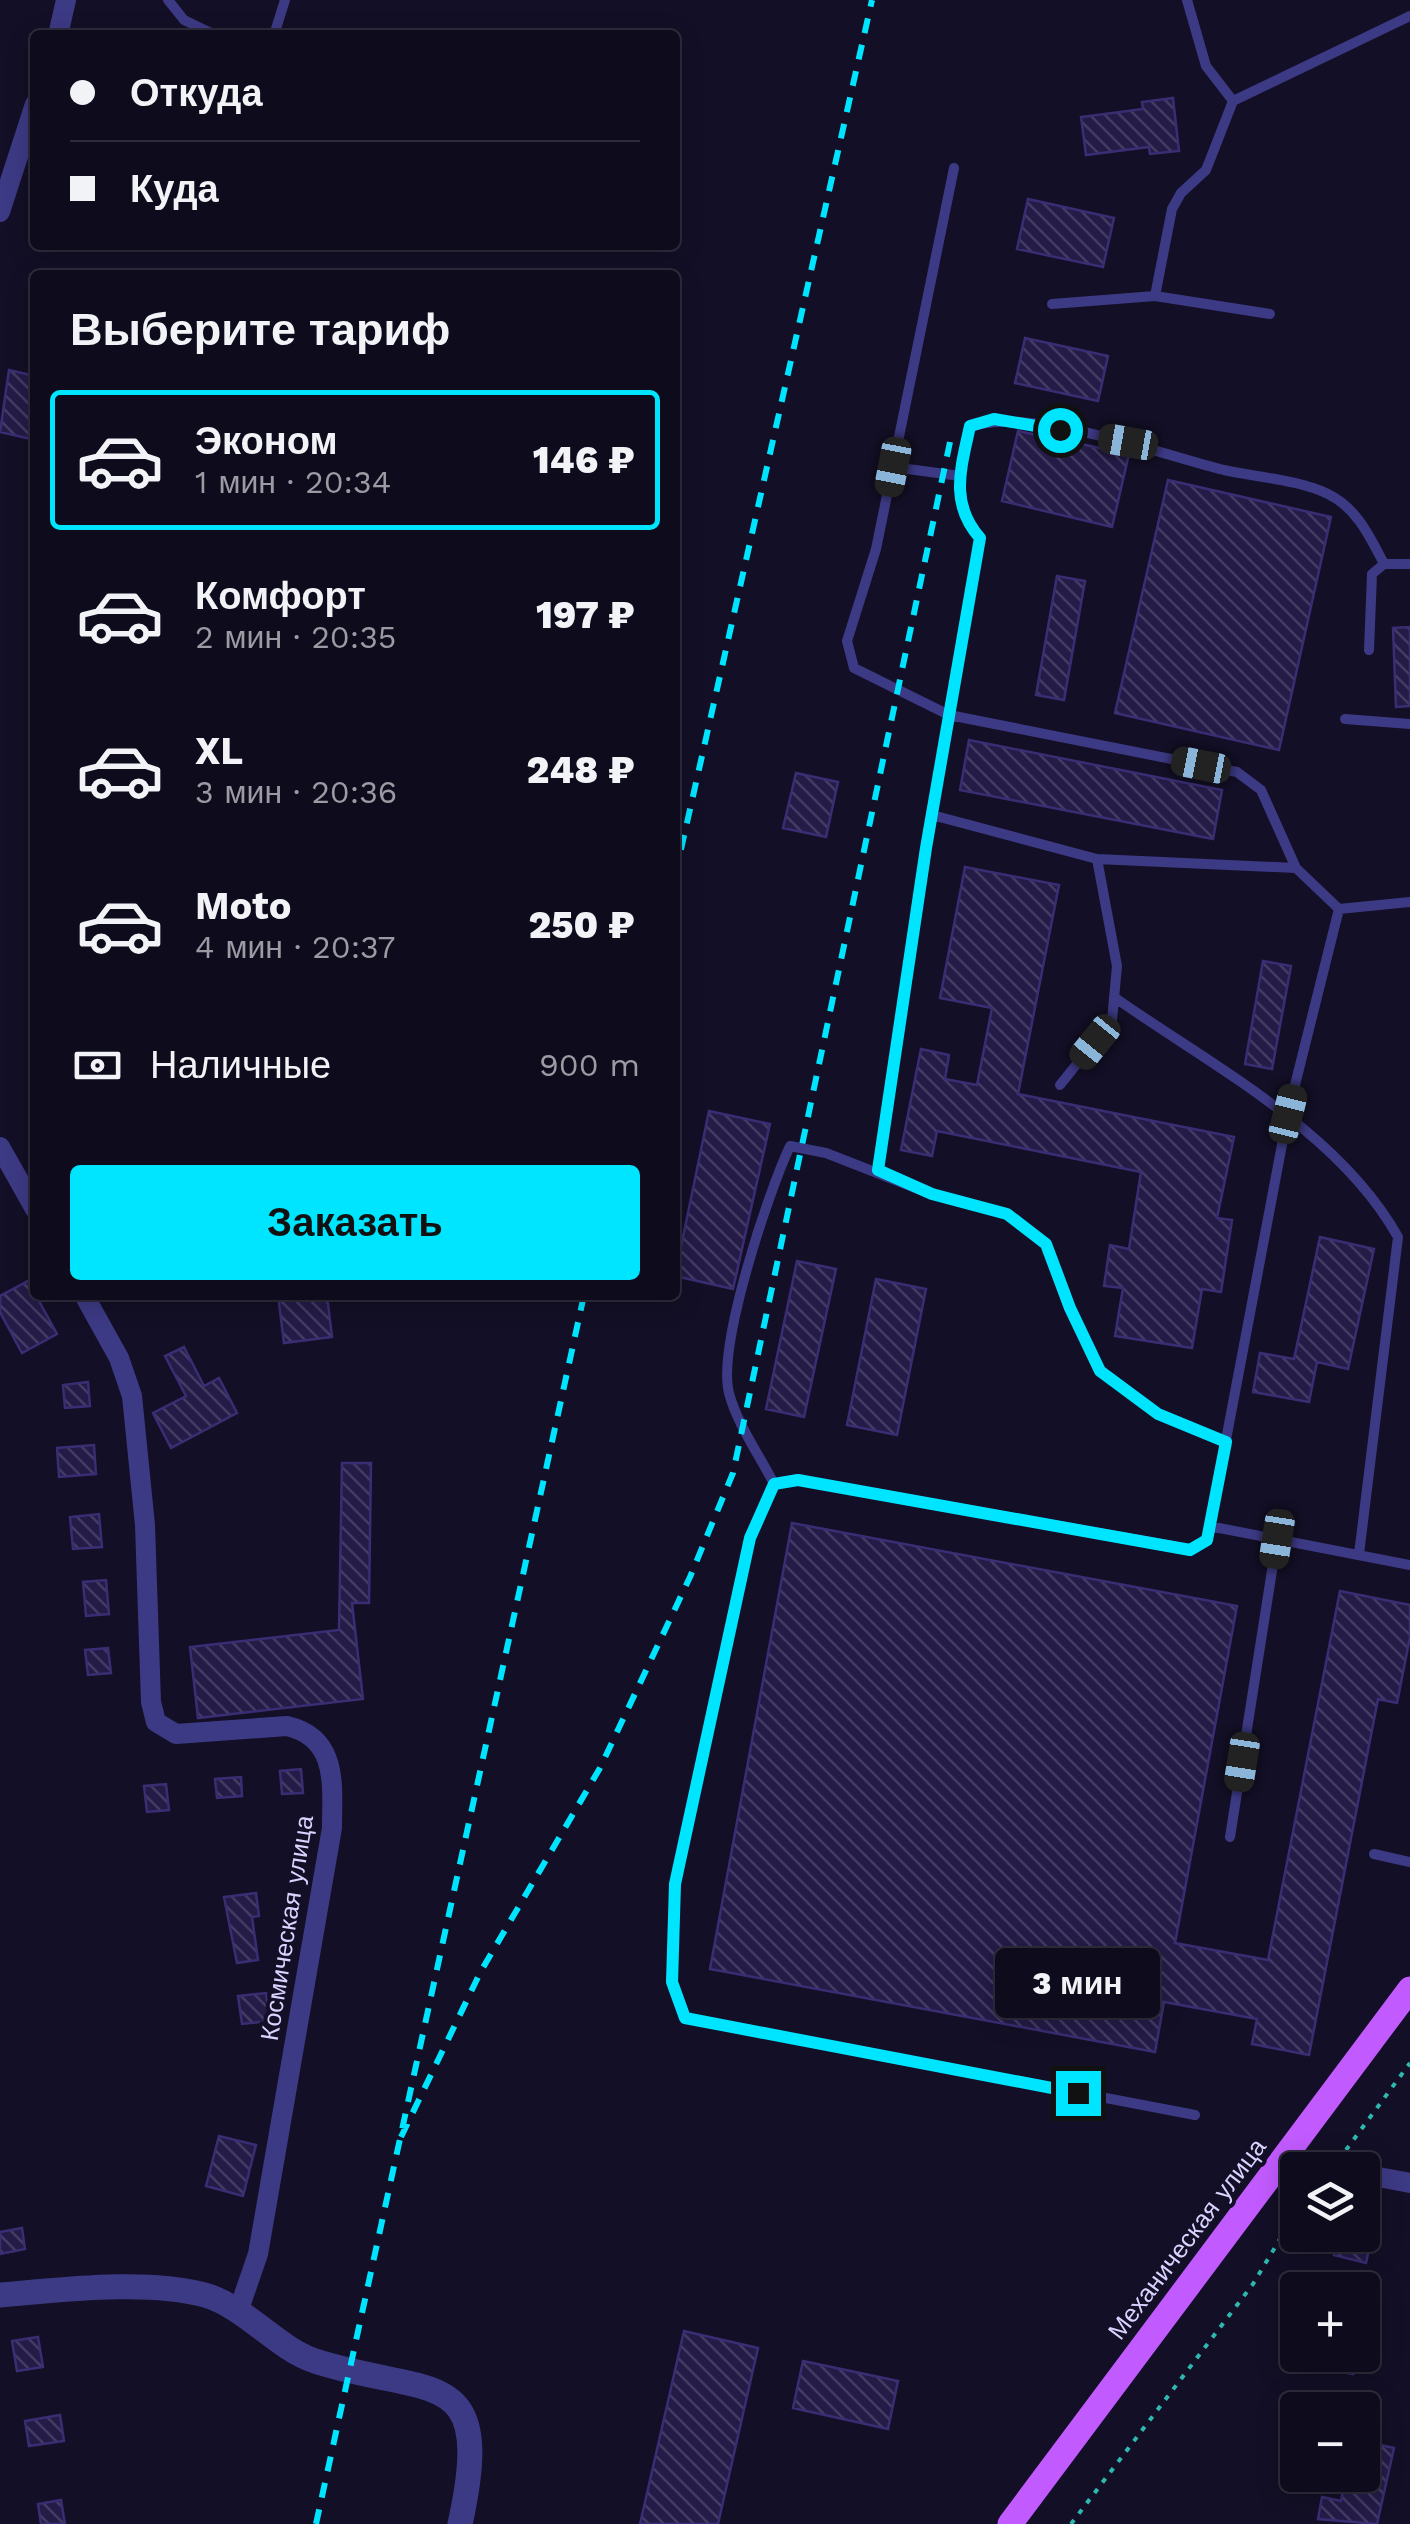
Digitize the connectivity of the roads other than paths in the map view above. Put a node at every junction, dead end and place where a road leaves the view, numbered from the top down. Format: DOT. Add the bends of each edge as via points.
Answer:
graph roads {
  1 [pos="66,0"];
  2 [pos="168,0"];
  3 [pos="285,0"];
  4 [pos="1187,0"];
  5 [pos="1410,16"];
  6 [pos="59,30"];
  7 [pos="205,30"];
  8 [pos="276,30"];
  9 [pos="1233,101"];
  10 [pos="30,119"];
  11 [pos="954,168"];
  12 [pos="0,212"];
  13 [pos="1155,296"];
  14 [pos="1052,304"];
  15 [pos="1270,314"];
  16 [pos="893,467"];
  17 [pos="960,476"];
  18 [pos="1384,564"];
  19 [pos="1410,564"];
  20 [pos="1370,650"];
  21 [pos="949,715"];
  22 [pos="1345,720"];
  23 [pos="1410,724"];
  24 [pos="932,815"];
  25 [pos="1097,859"];
  26 [pos="1296,868"];
  27 [pos="1410,902"];
  28 [pos="1339,908"];
  29 [pos="1114,998"];
  30 [pos="1060,1085"];
  31 [pos="1288,1114"];
  32 [pos="0,1147"];
  33 [pos="878,1170"];
  34 [pos="30,1200"];
  35 [pos="87,1300"];
  36 [pos="1226,1442"];
  37 [pos="774,1484"];
  38 [pos="1210,1526"];
  39 [pos="1277,1539"];
  40 [pos="1360,1554"];
  41 [pos="1410,1565"];
  42 [pos="1230,1837"];
  43 [pos="1374,1854"];
  44 [pos="1410,1862"];
  45 [pos="1410,1989"];
  46 [pos="1195,2116"];
  47 [pos="1290,2152"];
  48 [pos="1280,2165"];
  49 [pos="1380,2177"];
  50 [pos="1410,2182"];
  51 [pos="0,2295"];
  52 [pos="238,2312"];
  53 [pos="460,2524"];
  54 [pos="1010,2524"];
  1 -- 6 [label="street"];
  2 -- 7 [label="lane" via="184,20"];
  3 -- 8 [label="lane"];
  4 -- 9 [label="lane" via="1206,66"];
  5 -- 9 [label="lane"];
  9 -- 13 [label="lane" via="1206,170 1172,209"];
  10 -- 12 [label="street"];
  11 -- 16 [label="lane"];
  13 -- 14 [label="lane"];
  13 -- 15 [label="lane"];
  16 -- 17 [label="lane"];
  16 -- 21 [label="lane" via="847,641 854,668"];
  17 -- 18 [label="lane" via="970,426 994,419 1128,442 1328,494 1362,520"];
  17 -- 21 [label="lane" via="965,521 980,538"];
  18 -- 19 [label="lane"];
  18 -- 20 [label="lane" via="1372,574"];
  21 -- 24 [label="lane"];
  21 -- 26 [label="lane" via="1237,772 1261,790"];
  22 -- 23 [label="lane"];
  24 -- 25 [label="lane"];
  24 -- 33 [label="lane"];
  25 -- 26 [label="lane"];
  25 -- 29 [label="lane" via="1117,966"];
  26 -- 28 [label="lane"];
  27 -- 28 [label="lane"];
  28 -- 31 [label="lane"];
  29 -- 30 [label="lane" via="1112,1020"];
  29 -- 31 [label="lane"];
  31 -- 36 [label="lane"];
  31 -- 40 [label="lane" via="1378,1201 1398,1237"];
  32 -- 34 [label="street"];
  33 -- 36 [label="lane" via="932,1194 1007,1214 1046,1244 1100,1371 1158,1414"];
  33 -- 37 [label="lane" via="790,1146 766,1198 725,1367 729,1396"];
  35 -- 52 [label="street, Космическая улица" via="120,1358 132,1396 156,1722 176,1734 304,1730 329,1756 332,1771 332,1828 261,2235"];
  36 -- 38 [label="lane"];
  37 -- 38 [label="lane" via="798,1480 1190,1550 1207,1540"];
  37 -- 46 [label="lane" via="750,1538 675,1884 672,1982 685,2018"];
  38 -- 39 [label="lane"];
  39 -- 40 [label="lane"];
  39 -- 42 [label="lane"];
  40 -- 41 [label="lane"];
  43 -- 44 [label="lane"];
  45 -- 47 [label="main road, Механическая улица"];
  48 -- 54 [label="main road, Механическая улица"];
  49 -- 50 [label="street"];
  51 -- 52 [label="street" via="166,2290 205,2295"];
  52 -- 53 [label="street" via="312,2360 435,2388 464,2418 472,2470"];
}
